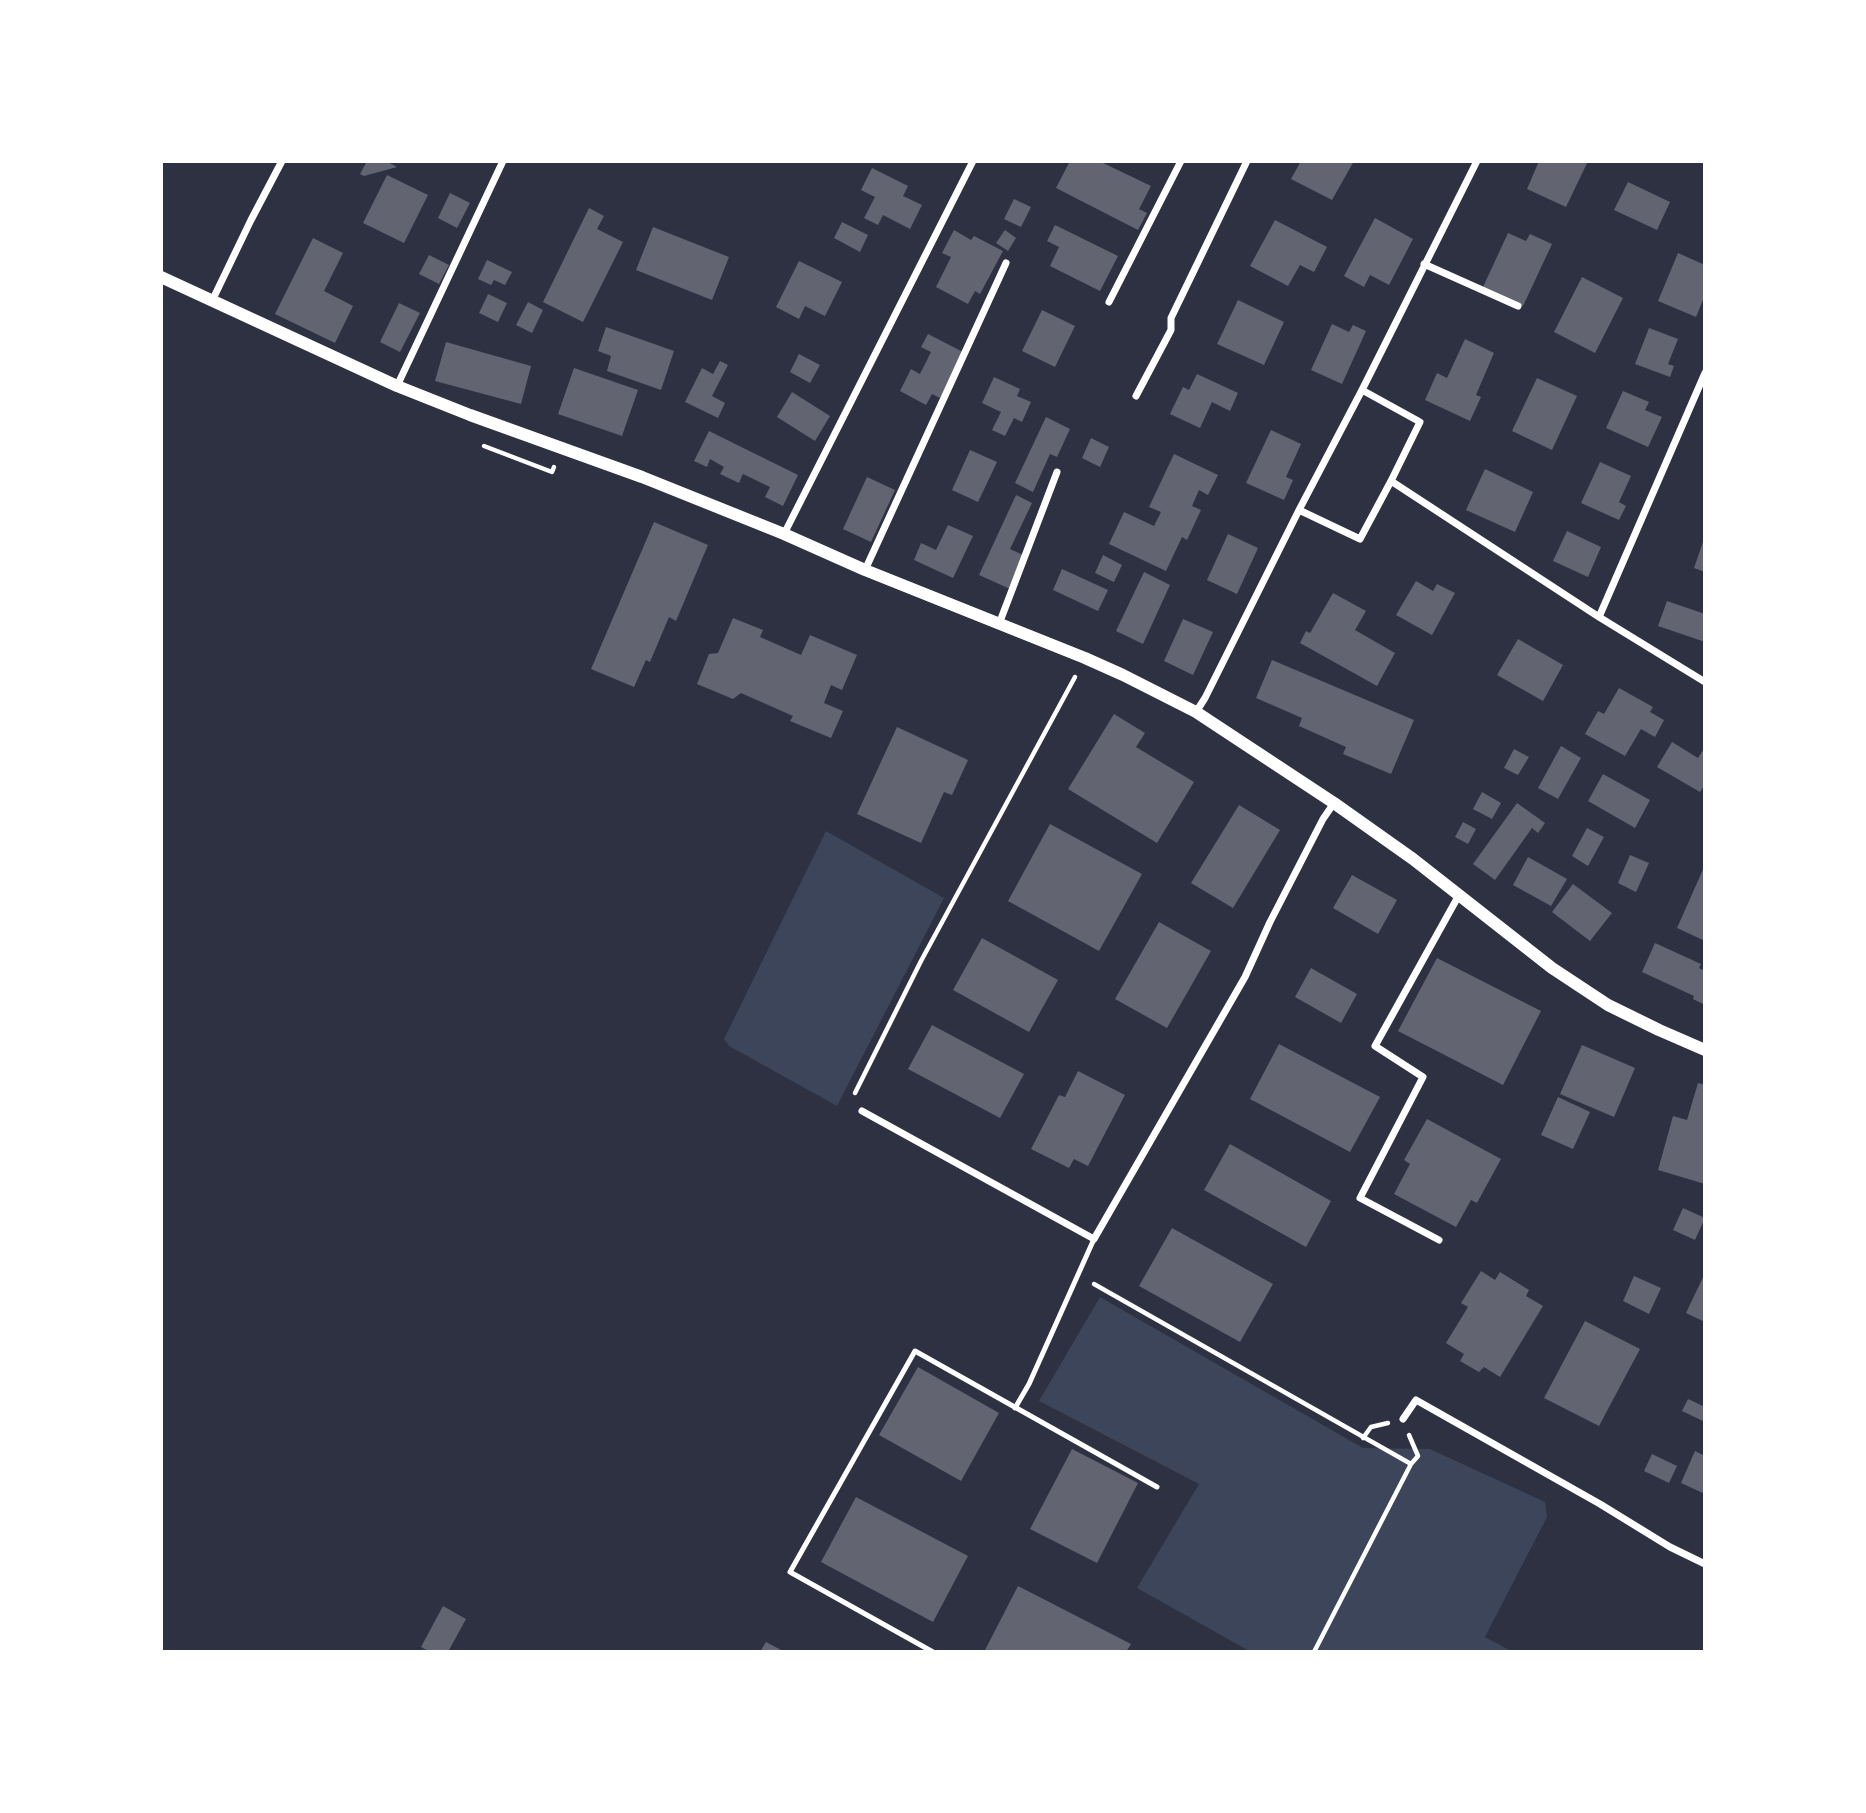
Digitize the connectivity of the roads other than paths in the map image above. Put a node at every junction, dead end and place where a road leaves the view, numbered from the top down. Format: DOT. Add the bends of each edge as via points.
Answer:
graph roads {
  1 [pos="282,161"];
  2 [pos="503,161"];
  3 [pos="973,161"];
  4 [pos="1181,161"];
  5 [pos="1247,161"];
  6 [pos="1477,161"];
  7 [pos="1006,262"];
  8 [pos="1424,264"];
  9 [pos="161,277"];
  10 [pos="212,301"];
  11 [pos="1109,302"];
  12 [pos="1518,306"];
  13 [pos="1705,373"];
  14 [pos="397,386"];
  15 [pos="1362,390"];
  16 [pos="1136,396"];
  17 [pos="1057,472"];
  18 [pos="1391,481"];
  19 [pos="1299,510"];
  20 [pos="784,534"];
  21 [pos="865,570"];
  22 [pos="1599,617"];
  23 [pos="999,624"];
  24 [pos="1705,682"];
  25 [pos="1196,712"];
  26 [pos="1334,803"];
  27 [pos="1459,895"];
  28 [pos="1705,1050"];
  29 [pos="862,1111"];
  30 [pos="1094,1239"];
  31 [pos="1439,1240"];
  32 [pos="1015,1408"];
  33 [pos="1403,1419"];
  34 [pos="1157,1487"];
  35 [pos="1705,1564"];
  36 [pos="933,1652"];
  1 -- 10 [label="street"];
  2 -- 14 [label="street"];
  3 -- 20 [label="street"];
  4 -- 11 [label="street"];
  5 -- 16 [label="street"];
  6 -- 8 [label="street"];
  7 -- 21 [label="street"];
  8 -- 12 [label="street"];
  8 -- 15 [label="street"];
  9 -- 10 [label="street"];
  10 -- 14 [label="street"];
  13 -- 22 [label="street"];
  14 -- 20 [label="street"];
  15 -- 18 [label="street" via="1420,422"];
  15 -- 19 [label="street"];
  17 -- 23 [label="street"];
  18 -- 19 [label="street" via="1360,539"];
  18 -- 22 [label="street"];
  19 -- 25 [label="street"];
  20 -- 21 [label="street"];
  21 -- 23 [label="street"];
  22 -- 24 [label="street"];
  23 -- 25 [label="street" via="1085,658"];
  25 -- 26 [label="street"];
  26 -- 27 [label="street"];
  26 -- 30 [label="street" via="1245,977"];
  27 -- 28 [label="street" via="1608,1005"];
  27 -- 31 [label="street" via="1375,1046 1423,1077 1360,1198"];
  29 -- 30 [label="street"];
  30 -- 32 [label="lane"];
  32 -- 34 [label="lane"];
  32 -- 36 [label="lane" via="915,1351 790,1572"];
  33 -- 35 [label="street" via="1416,1400"];
}
